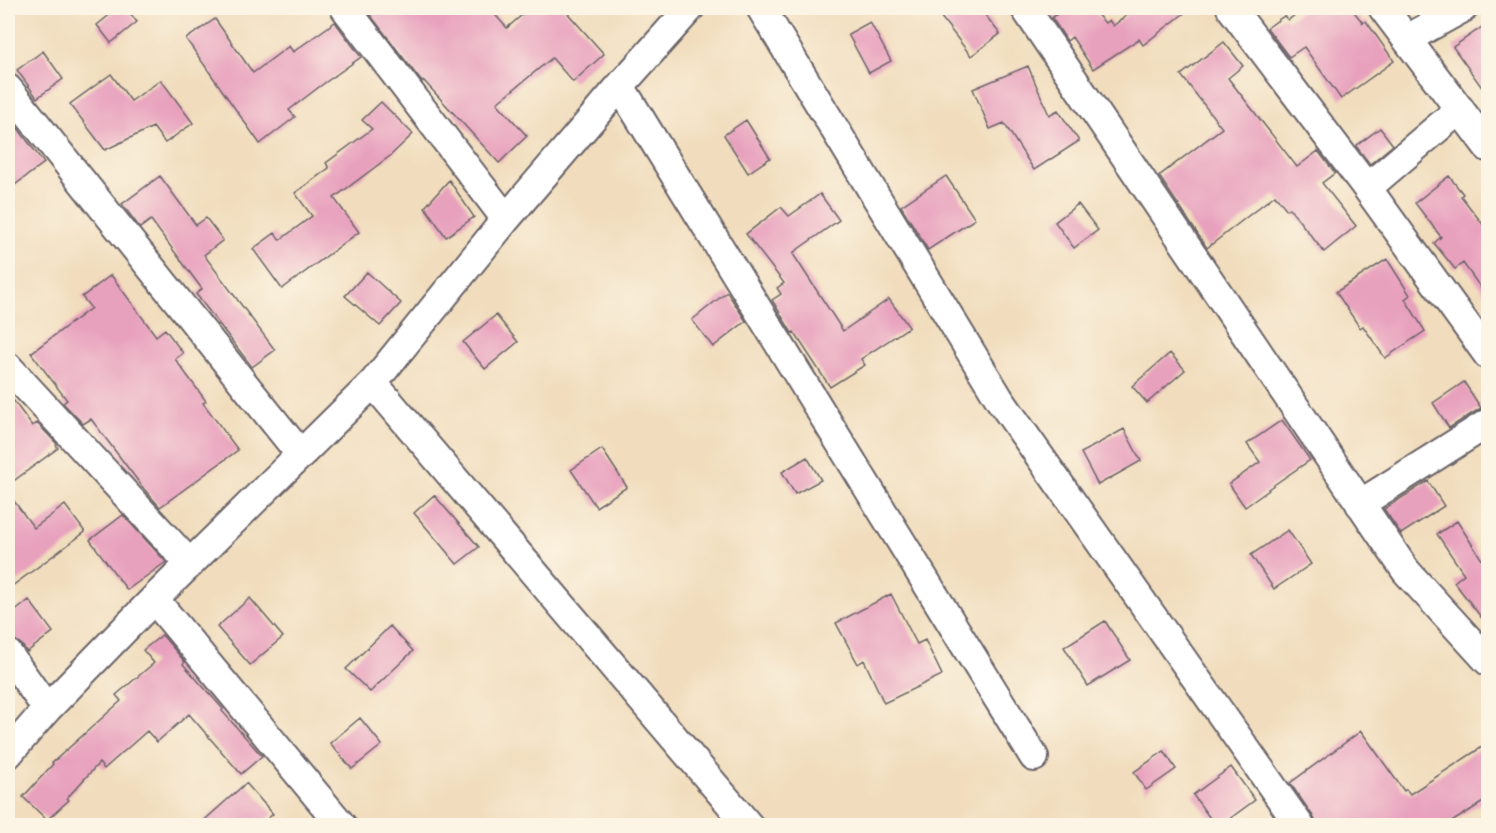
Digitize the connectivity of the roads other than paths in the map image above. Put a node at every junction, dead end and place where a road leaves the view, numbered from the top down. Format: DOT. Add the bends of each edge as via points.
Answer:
graph roads {
  1 [pos="345,8"];
  2 [pos="690,8"];
  3 [pos="761,8"];
  4 [pos="1025,8"];
  5 [pos="1231,8"];
  6 [pos="1383,8"];
  7 [pos="1463,8"];
  8 [pos="1407,39"];
  9 [pos="620,86"];
  10 [pos="8,89"];
  11 [pos="1460,109"];
  12 [pos="1488,147"];
  13 [pos="1367,188"];
  14 [pos="507,219"];
  15 [pos="1488,355"];
  16 [pos="8,367"];
  17 [pos="373,383"];
  18 [pos="1488,423"];
  19 [pos="301,455"];
  20 [pos="1360,504"];
  21 [pos="190,564"];
  22 [pos="154,598"];
  23 [pos="8,654"];
  24 [pos="1488,661"];
  25 [pos="46,709"];
  26 [pos="8,754"];
  27 [pos="1034,757"];
  28 [pos="342,825"];
  29 [pos="749,825"];
  30 [pos="1300,825"];
  1 -- 14 [label="street"];
  2 -- 9 [label="street"];
  3 -- 30 [label="street" via="1000,400"];
  4 -- 20 [label="street"];
  5 -- 13 [label="street"];
  6 -- 8 [label="street"];
  7 -- 8 [label="street"];
  8 -- 11 [label="street"];
  9 -- 14 [label="street"];
  9 -- 27 [label="street"];
  10 -- 19 [label="street"];
  11 -- 12 [label="street"];
  11 -- 13 [label="street"];
  13 -- 15 [label="street"];
  14 -- 17 [label="street"];
  16 -- 21 [label="street"];
  17 -- 19 [label="street"];
  17 -- 29 [label="street"];
  18 -- 20 [label="street"];
  19 -- 21 [label="street"];
  20 -- 24 [label="street" via="1406,571"];
  21 -- 22 [label="street"];
  22 -- 25 [label="street"];
  22 -- 28 [label="street"];
  23 -- 25 [label="street"];
  25 -- 26 [label="street"];
}
